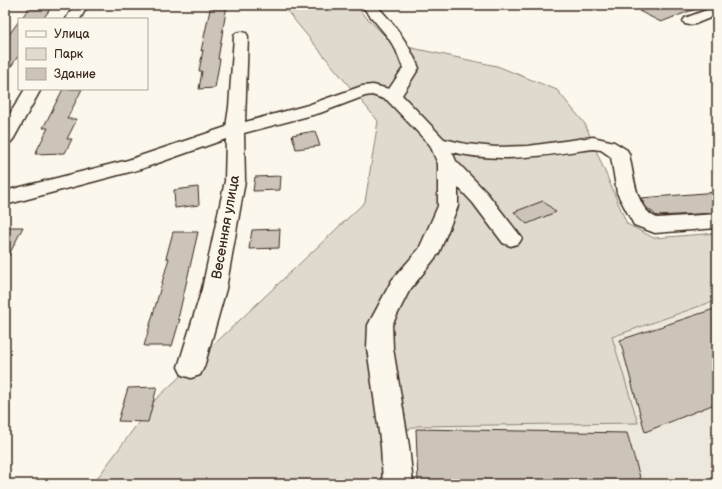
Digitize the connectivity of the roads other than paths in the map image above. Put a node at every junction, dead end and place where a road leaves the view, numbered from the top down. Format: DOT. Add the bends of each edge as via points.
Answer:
graph roads {
  1 [pos="81,5"];
  2 [pos="368,5"];
  3 [pos="717,10"];
  4 [pos="73,18"];
  5 [pos="690,21"];
  6 [pos="241,36"];
  7 [pos="32,90"];
  8 [pos="393,96"];
  9 [pos="235,130"];
  10 [pos="5,138"];
  11 [pos="438,143"];
  12 [pos="448,164"];
  13 [pos="5,198"];
  14 [pos="717,221"];
  15 [pos="511,238"];
  16 [pos="191,367"];
  17 [pos="398,484"];
  1 -- 4 [label="street"];
  2 -- 8 [label="street" via="385,22 408,57 411,68"];
  3 -- 5 [label="street"];
  6 -- 9 [label="street, Весенняя улица"];
  7 -- 10 [label="street"];
  8 -- 9 [label="street" via="373,90 362,91 314,110"];
  8 -- 11 [label="street"];
  9 -- 13 [label="street" via="134,165"];
  9 -- 16 [label="street, Весенняя улица" via="236,181 214,289"];
  11 -- 12 [label="street"];
  11 -- 14 [label="street" via="466,150 496,153 528,152 592,143 607,146 620,154 627,193 641,220 655,226"];
  12 -- 15 [label="street" via="480,198"];
  12 -- 17 [label="street" via="448,206 428,252 400,286 380,325 380,348 395,446"];
}
